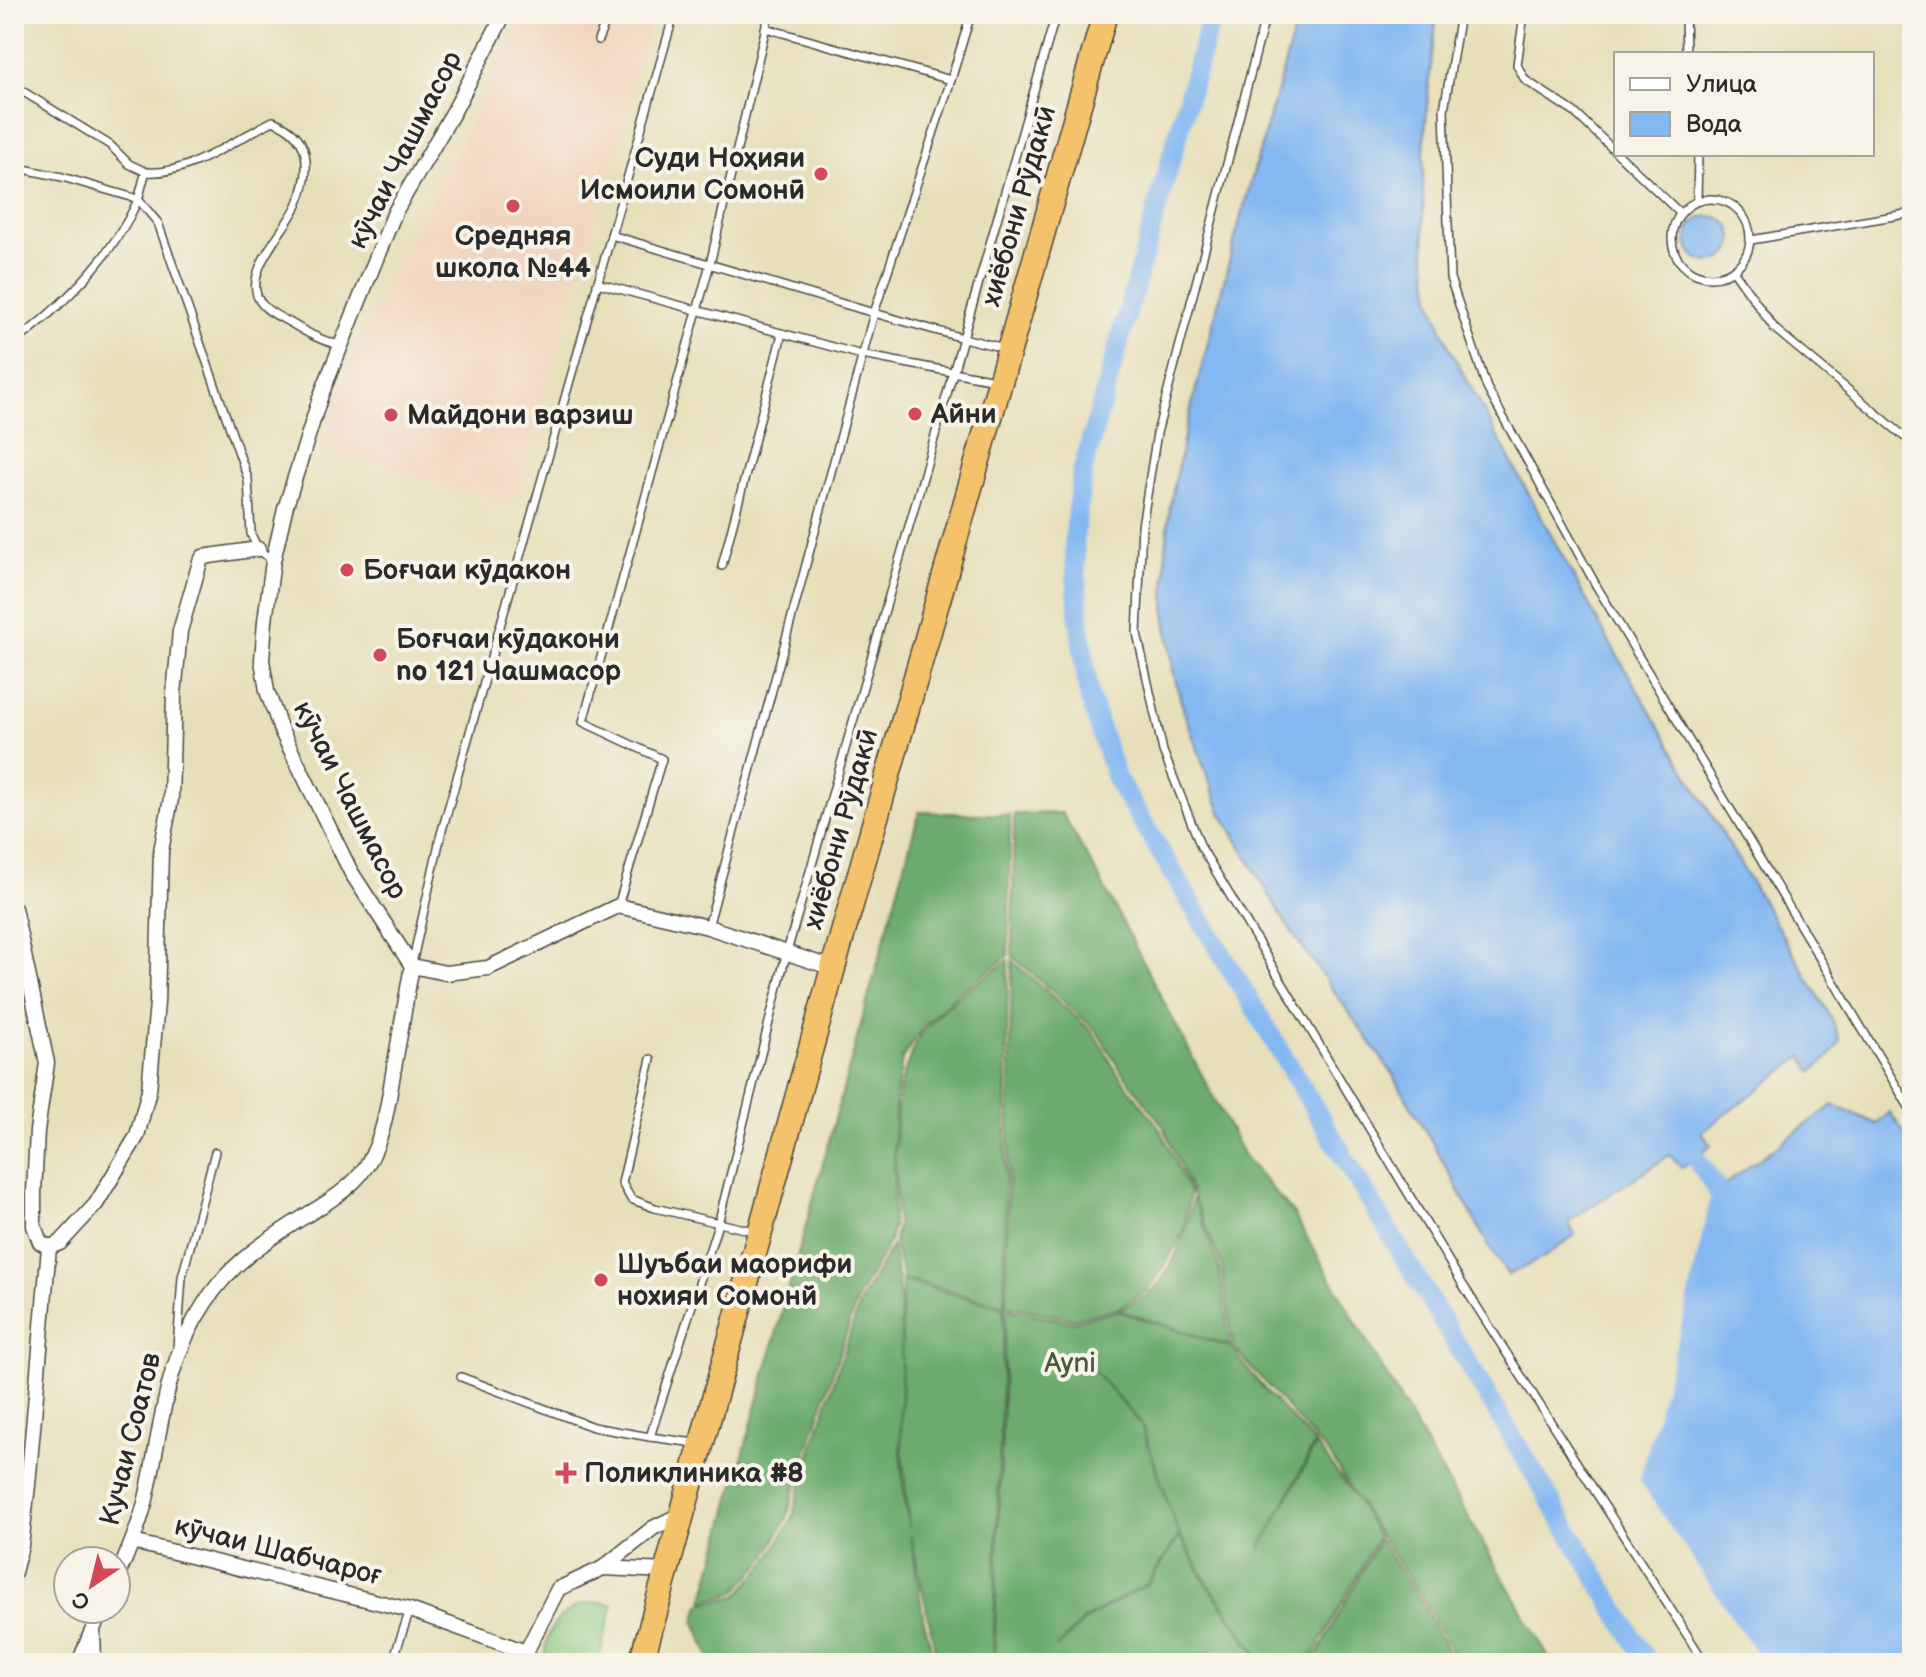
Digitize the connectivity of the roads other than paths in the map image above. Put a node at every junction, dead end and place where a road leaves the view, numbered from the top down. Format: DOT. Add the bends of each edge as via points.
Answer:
graph roads {
  1 [pos="504,14"];
  2 [pos="609,14"];
  3 [pos="674,14"];
  4 [pos="769,14"];
  5 [pos="971,14"];
  6 [pos="1056,14"];
  7 [pos="1105,14"];
  8 [pos="1266,14"];
  9 [pos="1460,14"];
  10 [pos="1524,14"];
  11 [pos="1685,14"];
  12 [pos="1910,14"];
  13 [pos="1912,26"];
  14 [pos="765,28"];
  15 [pos="598,40"];
  16 [pos="1686,52"];
  17 [pos="951,80"];
  18 [pos="14,86"];
  19 [pos="1614,150"];
  20 [pos="1620,156"];
  21 [pos="1698,156"];
  22 [pos="14,167"];
  23 [pos="146,172"];
  24 [pos="138,199"];
  25 [pos="1697,200"];
  26 [pos="1680,213"];
  27 [pos="1912,213"];
  28 [pos="611,235"];
  29 [pos="1751,240"];
  30 [pos="710,264"];
  31 [pos="1733,270"];
  32 [pos="597,283"];
  33 [pos="697,311"];
  34 [pos="874,313"];
  35 [pos="782,334"];
  36 [pos="963,338"];
  37 [pos="14,343"];
  38 [pos="341,345"];
  39 [pos="1010,350"];
  40 [pos="862,355"];
  41 [pos="955,373"];
  42 [pos="1001,381"];
  43 [pos="1912,443"];
  44 [pos="258,549"];
  45 [pos="273,561"];
  46 [pos="722,566"];
  47 [pos="618,906"];
  48 [pos="14,908"];
  49 [pos="708,927"];
  50 [pos="786,955"];
  51 [pos="412,966"];
  52 [pos="833,968"];
  53 [pos="651,1059"];
  54 [pos="1912,1112"];
  55 [pos="215,1152"];
  56 [pos="718,1224"];
  57 [pos="759,1232"];
  58 [pos="49,1247"];
  59 [pos="176,1357"];
  60 [pos="461,1377"];
  61 [pos="650,1437"];
  62 [pos="700,1444"];
  63 [pos="682,1514"];
  64 [pos="133,1542"];
  65 [pos="132,1545"];
  66 [pos="603,1568"];
  67 [pos="666,1571"];
  68 [pos="14,1572"];
  69 [pos="410,1610"];
  70 [pos="95,1625"];
  71 [pos="93,1629"];
  72 [pos="527,1657"];
  73 [pos="79,1663"];
  74 [pos="94,1663"];
  75 [pos="392,1663"];
  76 [pos="641,1663"];
  77 [pos="1705,1663"];
  1 -- 38 [label="street, кӯчаи Чашмасор" via="395,212"];
  2 -- 15 [label="lane"];
  3 -- 28 [label="lane"];
  4 -- 14 [label="lane"];
  5 -- 17 [label="lane"];
  6 -- 36 [label="lane"];
  7 -- 39 [label="highway, хиёбони Рӯдакӣ"];
  8 -- 77 [label="lane" via="1157,433 1142,526 1137,633 1163,751 1201,847 1463,1285"];
  9 -- 54 [label="lane" via="1444,110 1450,278 1487,388 1597,587"];
  10 -- 19 [label="lane" via="1519,73 1574,112"];
  11 -- 16 [label="lane"];
  12 -- 13 [label="street"];
  14 -- 17 [label="lane"];
  14 -- 30 [label="lane"];
  17 -- 34 [label="lane"];
  18 -- 23 [label="lane"];
  20 -- 26 [label="lane"];
  21 -- 25 [label="lane"];
  22 -- 24 [label="lane"];
  23 -- 24 [label="lane"];
  23 -- 38 [label="lane" via="161,174 199,161 273,121 290,128 305,150 307,175 298,204 259,270 255,290 273,314"];
  24 -- 37 [label="lane" via="107,250 57,310"];
  24 -- 44 [label="lane" via="158,223 248,479 251,534"];
  25 -- 26 [label="lane"];
  25 -- 29 [label="lane" via="1717,198 1737,207 1749,223"];
  26 -- 31 [label="lane" via="1671,232 1674,253 1686,269 1706,278"];
  27 -- 29 [label="lane"];
  28 -- 30 [label="lane"];
  28 -- 32 [label="lane"];
  29 -- 31 [label="lane" via="1743,263"];
  30 -- 33 [label="lane"];
  30 -- 34 [label="lane"];
  31 -- 43 [label="lane" via="1775,329"];
  32 -- 33 [label="lane"];
  32 -- 51 [label="lane" via="441,834"];
  33 -- 35 [label="lane"];
  33 -- 47 [label="lane" via="583,722 662,759"];
  34 -- 36 [label="lane"];
  34 -- 40 [label="lane"];
  35 -- 40 [label="lane"];
  35 -- 46 [label="lane"];
  36 -- 39 [label="lane"];
  36 -- 41 [label="lane"];
  38 -- 45 [label="street, кӯчаи Чашмасор" via="285,509"];
  39 -- 42 [label="highway, хиёбони Рӯдакӣ"];
  40 -- 41 [label="lane"];
  40 -- 49 [label="lane"];
  41 -- 42 [label="lane"];
  41 -- 50 [label="lane"];
  42 -- 52 [label="highway, хиёбони Рӯдакӣ"];
  44 -- 45 [label="lane"];
  44 -- 58 [label="street" via="203,557 180,631 171,799 161,851 157,1003 149,1090 137,1136 96,1204 60,1243"];
  45 -- 51 [label="street, кӯчаи Чашмасор" via="262,660 267,691 351,872"];
  47 -- 49 [label="street"];
  47 -- 51 [label="street" via="488,968 446,973"];
  48 -- 58 [label="street" via="47,1063 37,1131 34,1226 40,1242"];
  49 -- 50 [label="street"];
  50 -- 52 [label="street"];
  50 -- 56 [label="lane"];
  51 -- 59 [label="street, Кучаи Соатов" via="383,1127 372,1157 358,1178 330,1200 251,1250 204,1303"];
  52 -- 57 [label="highway, хиёбони Рӯдакӣ"];
  53 -- 56 [label="lane" via="622,1183 631,1199"];
  55 -- 59 [label="lane" via="182,1277"];
  56 -- 57 [label="lane"];
  56 -- 61 [label="lane"];
  57 -- 62 [label="highway, хиёбони Рӯдакӣ"];
  58 -- 68 [label="street" via="28,1485"];
  59 -- 64 [label="street, Кучаи Соатов"];
  60 -- 61 [label="lane" via="593,1427"];
  61 -- 62 [label="lane"];
  62 -- 63 [label="highway, хиёбони Рӯдакӣ"];
  63 -- 66 [label="street" via="653,1528"];
  63 -- 67 [label="highway, хиёбони Рӯдакӣ"];
  64 -- 65 [label="street, Кучаи Соатов"];
  64 -- 69 [label="street, кӯчаи Шабчароғ"];
  66 -- 67 [label="street"];
  66 -- 72 [label="street" via="558,1589"];
  67 -- 76 [label="highway, хиёбони Рӯдакӣ"];
  69 -- 72 [label="street, кӯчаи Шабчароғ"];
  69 -- 75 [label="lane, кӯчаи Шабчароғ"];
  70 -- 71 [label="street"];
  71 -- 73 [label="street"];
  71 -- 74 [label="street"];
}
